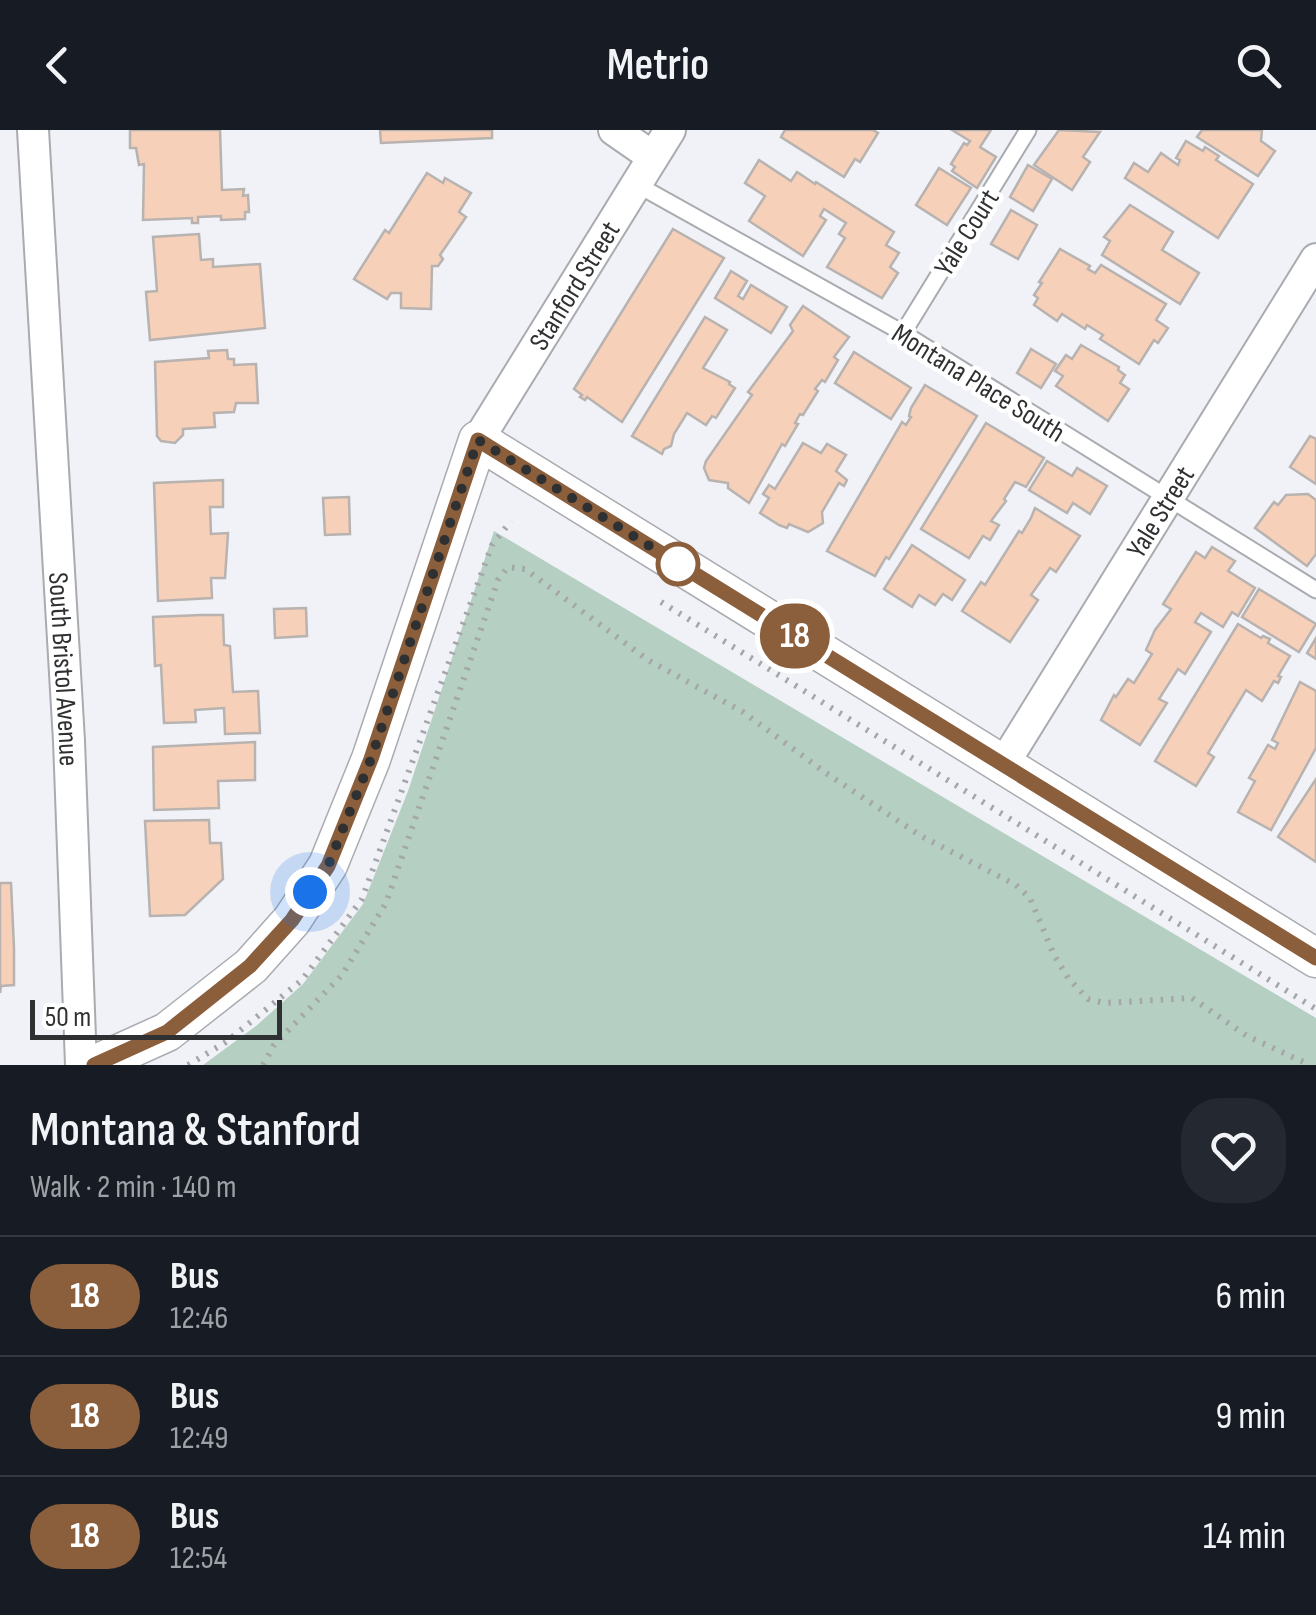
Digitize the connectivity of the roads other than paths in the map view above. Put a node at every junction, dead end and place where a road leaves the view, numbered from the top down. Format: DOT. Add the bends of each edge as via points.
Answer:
graph roads {
  1 [pos="33,130"];
  2 [pos="614,130"];
  3 [pos="670,130"];
  4 [pos="1028,130"];
  5 [pos="653,157"];
  6 [pos="636,184"];
  7 [pos="1316,260"];
  8 [pos="903,333"];
  9 [pos="478,440"];
  10 [pos="1168,498"];
  11 [pos="1316,590"];
  12 [pos="1004,765"];
  13 [pos="1316,958"];
  14 [pos="81,1065"];
  15 [pos="94,1065"];
  1 -- 14 [label="street, South Bristol Avenue"];
  2 -- 5 [label="street"];
  3 -- 5 [label="street, Stanford Street"];
  4 -- 8 [label="lane, Yale Court"];
  5 -- 6 [label="street, Stanford Street"];
  6 -- 8 [label="lane, Montana Place South"];
  6 -- 9 [label="street, Stanford Street"];
  7 -- 10 [label="street, Yale Street"];
  8 -- 10 [label="lane, Montana Place South"];
  9 -- 12 [label="street"];
  9 -- 15 [label="street" via="371,759 328,866 250,966 167,1032"];
  10 -- 11 [label="lane, Montana Place South"];
  10 -- 12 [label="street, Yale Street"];
  12 -- 13 [label="street"];
}
